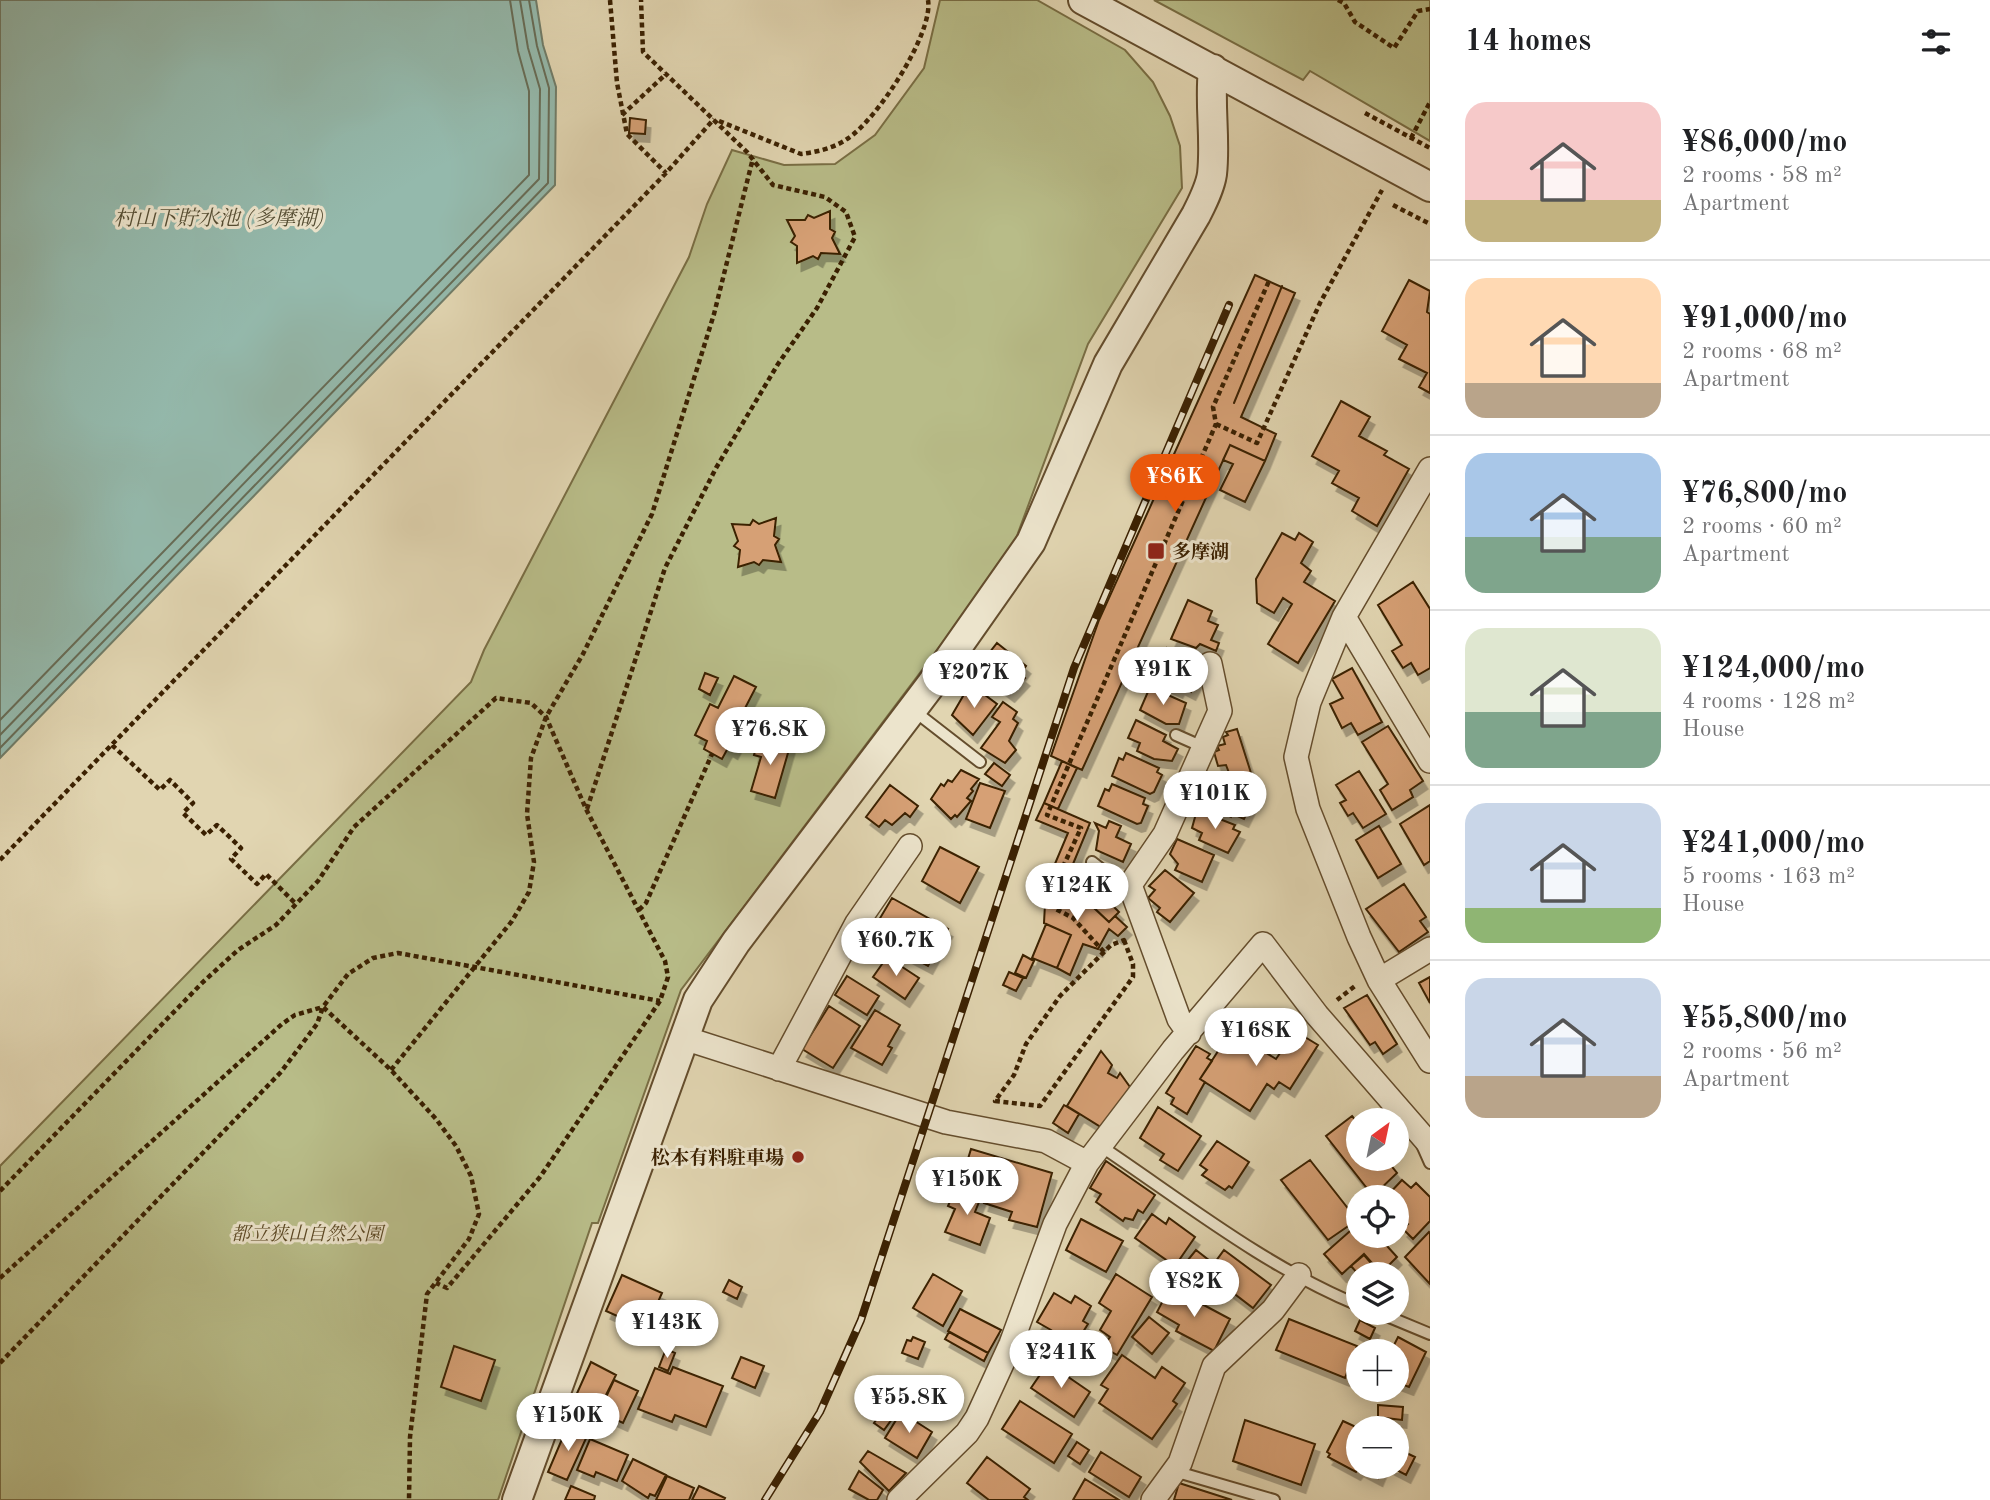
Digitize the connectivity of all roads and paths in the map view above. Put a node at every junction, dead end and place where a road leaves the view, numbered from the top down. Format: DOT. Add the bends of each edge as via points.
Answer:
graph roads {
  1 [pos="610,0"];
  2 [pos="641,0"];
  3 [pos="928,0"];
  4 [pos="1083,0"];
  5 [pos="1338,0"];
  6 [pos="1430,9"];
  7 [pos="1213,69"];
  8 [pos="666,74"];
  9 [pos="1430,102"];
  10 [pos="1365,113"];
  11 [pos="622,115"];
  12 [pos="715,119"];
  13 [pos="1414,132"];
  14 [pos="1430,148"];
  15 [pos="753,158"];
  16 [pos="666,173"];
  17 [pos="1384,186"];
  18 [pos="1430,187"];
  19 [pos="1393,205"];
  20 [pos="1430,225"];
  21 [pos="1269,281"];
  22 [pos="1216,424"];
  23 [pos="1430,470"];
  24 [pos="1344,617"];
  25 [pos="1210,664"];
  26 [pos="912,710"];
  27 [pos="546,717"];
  28 [pos="1176,735"];
  29 [pos="112,745"];
  30 [pos="1203,747"];
  31 [pos="712,754"];
  32 [pos="1430,761"];
  33 [pos="980,762"];
  34 [pos="586,809"];
  35 [pos="910,846"];
  36 [pos="0,860"];
  37 [pos="1092,862"];
  38 [pos="1130,885"];
  39 [pos="296,904"];
  40 [pos="639,910"];
  41 [pos="1430,949"];
  42 [pos="1104,952"];
  43 [pos="476,967"];
  44 [pos="1368,983"];
  45 [pos="660,1001"];
  46 [pos="668,1004"];
  47 [pos="1328,1006"];
  48 [pos="323,1007"];
  49 [pos="1189,1033"];
  50 [pos="684,1038"];
  51 [pos="1430,1061"];
  52 [pos="779,1069"];
  53 [pos="391,1070"];
  54 [pos="1423,1139"];
  55 [pos="1094,1155"];
  56 [pos="1430,1163"];
  57 [pos="0,1191"];
  58 [pos="1298,1275"];
  59 [pos="0,1278"];
  60 [pos="436,1283"];
  61 [pos="1346,1300"];
  62 [pos="1408,1325"];
  63 [pos="1430,1334"];
  64 [pos="0,1363"];
  65 [pos="1174,1471"];
  66 [pos="409,1500"];
  67 [pos="517,1500"];
  68 [pos="899,1500"];
  69 [pos="1153,1500"];
  70 [pos="1275,1500"];
  1 -- 11 [label="path"];
  2 -- 8 [label="path" via="643,52"];
  3 -- 12 [label="path" via="929,17 897,79 848,139 801,154"];
  4 -- 7 [label="street"];
  5 -- 6 [label="path" via="1355,22 1394,48 1418,11"];
  7 -- 18 [label="street"];
  7 -- 26 [label="street" via="1212,174 1196,215 1108,364 1031,541"];
  8 -- 11 [label="path"];
  8 -- 12 [label="path"];
  9 -- 13 [label="path"];
  10 -- 14 [label="path"];
  11 -- 16 [label="path" via="627,134"];
  12 -- 15 [label="path"];
  12 -- 16 [label="path"];
  15 -- 27 [label="path" via="714,314 652,514 583,654"];
  15 -- 34 [label="path" via="773,185 825,197 846,212 855,237 817,308 716,468 665,568"];
  16 -- 29 [label="path"];
  17 -- 22 [label="path" via="1320,303 1257,443"];
  19 -- 20 [label="path"];
  21 -- 22 [label="path" via="1213,407"];
  22 -- 42 [label="path" via="1047,815 1081,828 1054,886 1054,908 1073,918"];
  23 -- 24 [label="street"];
  24 -- 32 [label="street"];
  24 -- 44 [label="street" via="1308,702 1296,757 1308,809"];
  25 -- 30 [label="street" via="1220,711"];
  26 -- 33 [label="lane"];
  26 -- 50 [label="street" via="736,942 698,1000"];
  27 -- 34 [label="path"];
  27 -- 39 [label="path" via="531,703 496,698 354,827 318,881"];
  27 -- 43 [label="path" via="531,758 527,786 534,862 529,892"];
  28 -- 30 [label="lane"];
  29 -- 36 [label="path"];
  29 -- 39 [label="path" via="160,790 170,780 193,803 183,813 198,828 206,835 217,825 240,848 231,859 257,884 266,874"];
  30 -- 38 [label="street" via="1165,834"];
  31 -- 40 [label="path"];
  34 -- 40 [label="path"];
  35 -- 52 [label="street" via="858,923"];
  37 -- 38 [label="lane"];
  38 -- 49 [label="street" via="1179,1019"];
  39 -- 57 [label="path" via="203,982"];
  40 -- 45 [label="path" via="665,961 668,977"];
  41 -- 44 [label="street"];
  42 -- 42 [label="path" via="1047,1015 995,1101 1040,1106 1133,976 1124,940"];
  43 -- 45 [label="path"];
  43 -- 48 [label="path" via="398,953 384,955 348,974"];
  43 -- 53 [label="path"];
  44 -- 47 [label="path"];
  44 -- 51 [label="street"];
  45 -- 46 [label="path"];
  45 -- 60 [label="path" via="540,1177 447,1288"];
  48 -- 53 [label="path"];
  48 -- 59 [label="path" via="282,1024"];
  48 -- 64 [label="path" via="317,1024 281,1072"];
  49 -- 54 [label="street" via="1263,944"];
  49 -- 55 [label="street"];
  50 -- 52 [label="street"];
  50 -- 67 [label="street"];
  52 -- 55 [label="street" via="946,1122"];
  53 -- 60 [label="path" via="436,1119 471,1176 479,1214 469,1239"];
  54 -- 56 [label="lane"];
  55 -- 58 [label="lane"];
  55 -- 68 [label="street" via="1055,1224 1011,1344 977,1418"];
  58 -- 61 [label="lane"];
  58 -- 65 [label="street" via="1273,1310 1214,1366"];
  60 -- 66 [label="path" via="427,1294 423,1312 410,1437"];
  62 -- 63 [label="lane"];
  65 -- 69 [label="street"];
  65 -- 70 [label="lane"];
}
